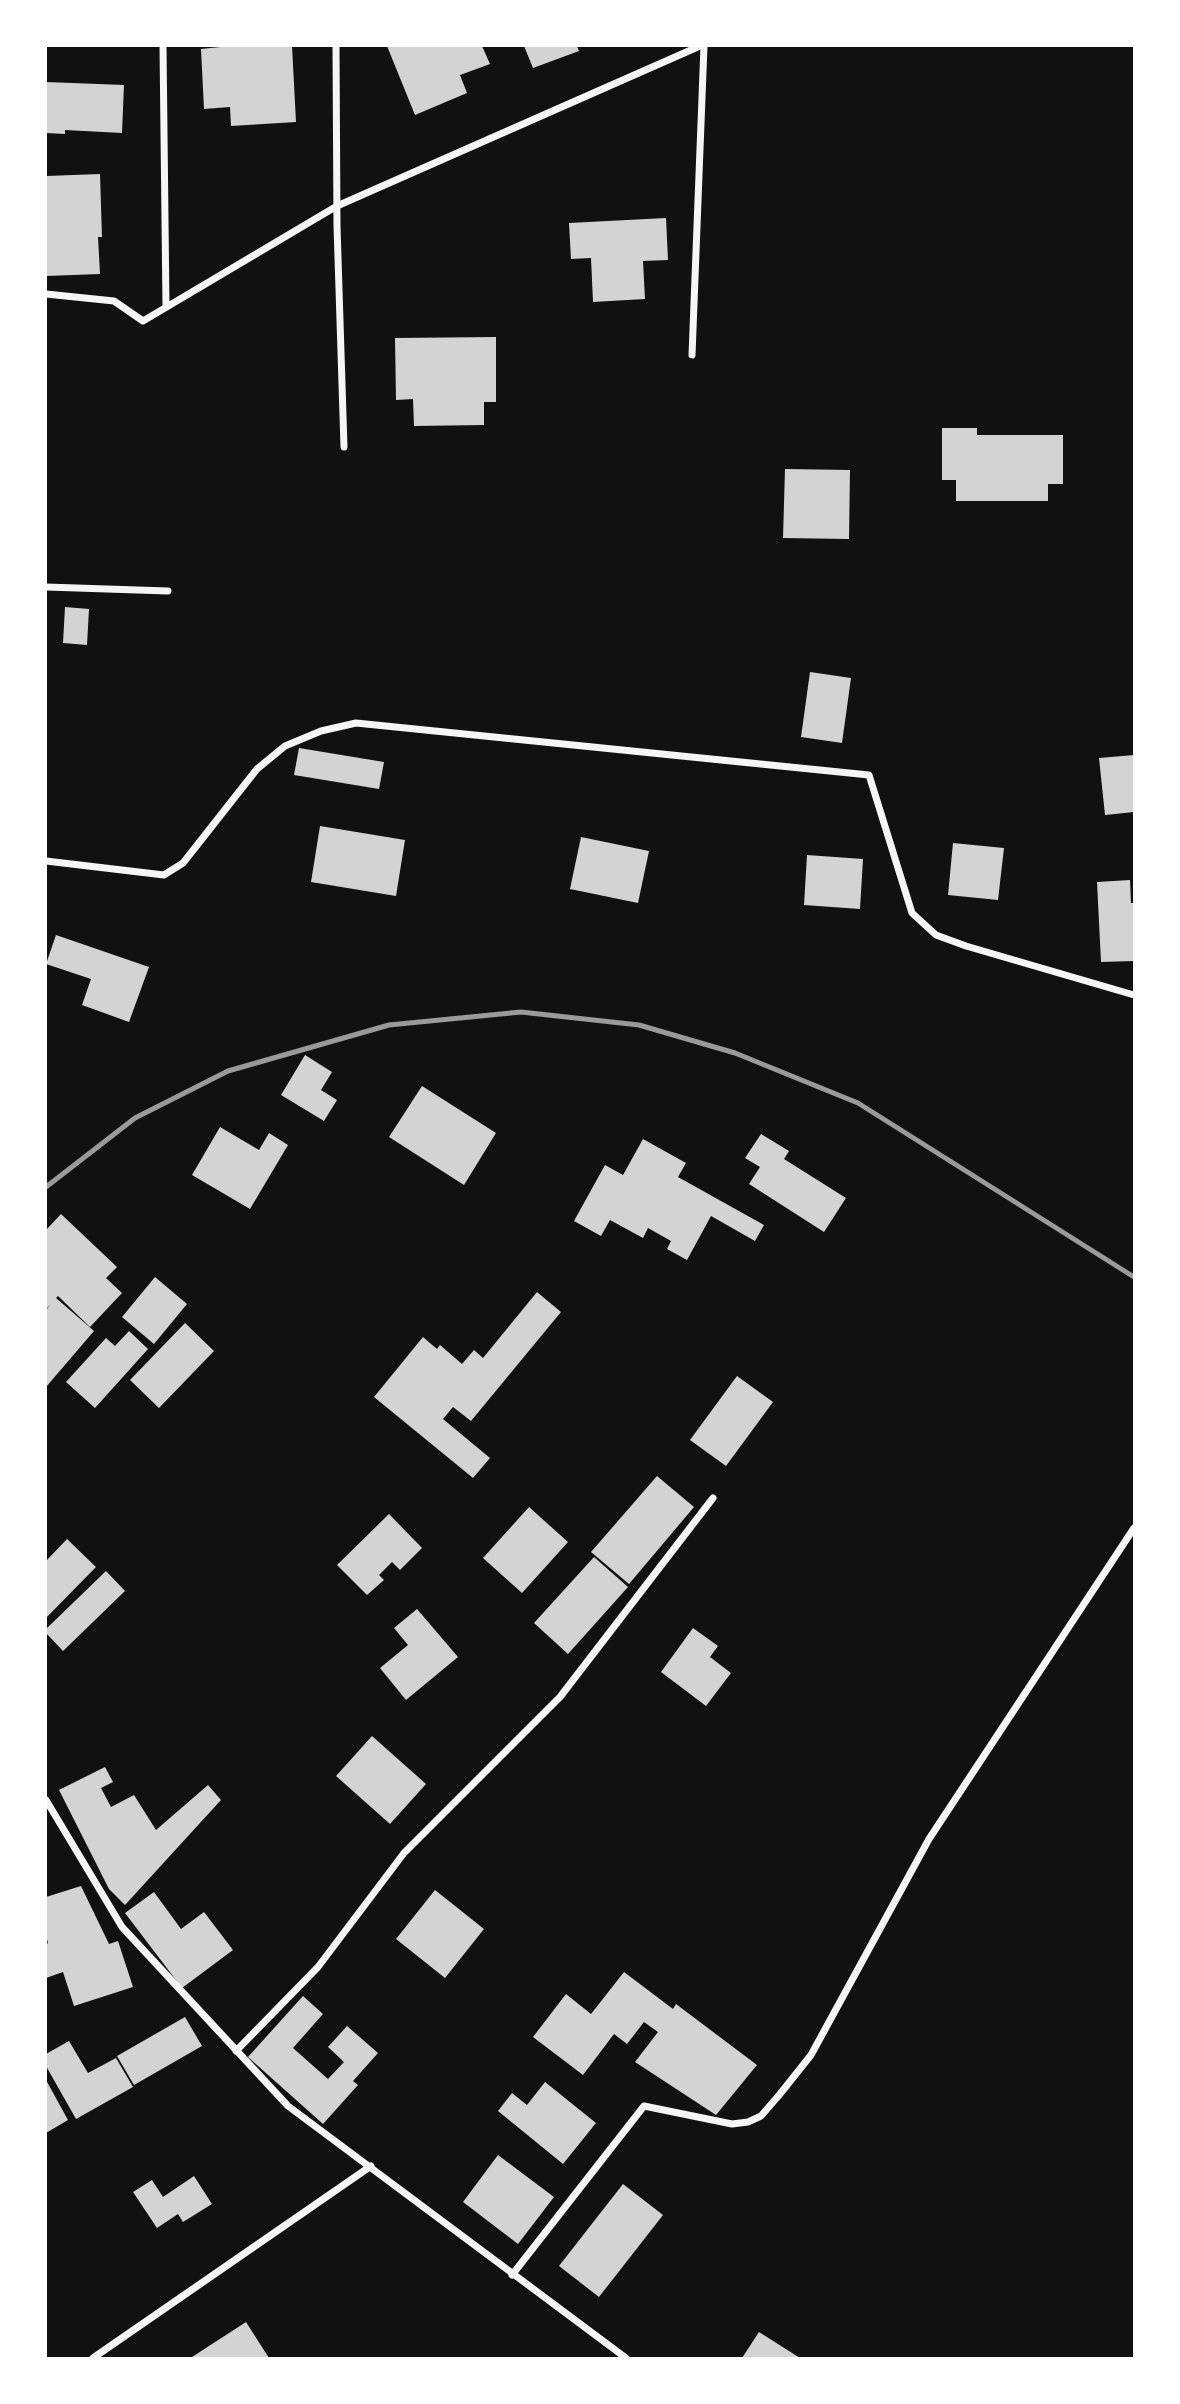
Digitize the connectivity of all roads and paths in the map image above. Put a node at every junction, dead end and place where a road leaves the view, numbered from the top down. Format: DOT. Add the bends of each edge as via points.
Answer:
graph roads {
  1 [pos="163,46"];
  2 [pos="337,46"];
  3 [pos="702,46"];
  4 [pos="337,206"];
  5 [pos="46,294"];
  6 [pos="166,307"];
  7 [pos="692,355"];
  8 [pos="344,447"];
  9 [pos="46,587"];
  10 [pos="168,591"];
  11 [pos="46,861"];
  12 [pos="1135,995"];
  13 [pos="713,1498"];
  14 [pos="1135,1528"];
  15 [pos="46,1800"];
  16 [pos="236,2050"];
  17 [pos="371,2166"];
  18 [pos="512,2274"];
  19 [pos="93,2358"];
  20 [pos="626,2358"];
  1 -- 6 [label="street"];
  2 -- 4 [label="street"];
  3 -- 4 [label="street"];
  3 -- 7 [label="street"];
  4 -- 6 [label="street"];
  4 -- 8 [label="street"];
  5 -- 6 [label="street" via="114,301 144,321"];
  9 -- 10 [label="street"];
  11 -- 12 [label="street" via="164,875 183,863 257,769 285,746 356,723 869,775 912,914 936,935"];
  13 -- 16 [label="street" via="560,1697 404,1853 318,1967"];
  14 -- 18 [label="street" via="929,1839 811,2054 761,2116 732,2124 644,2106"];
  15 -- 16 [label="street" via="122,1927"];
  16 -- 17 [label="street" via="288,2106"];
  17 -- 18 [label="street"];
  17 -- 19 [label="street"];
  18 -- 20 [label="street"];
}
